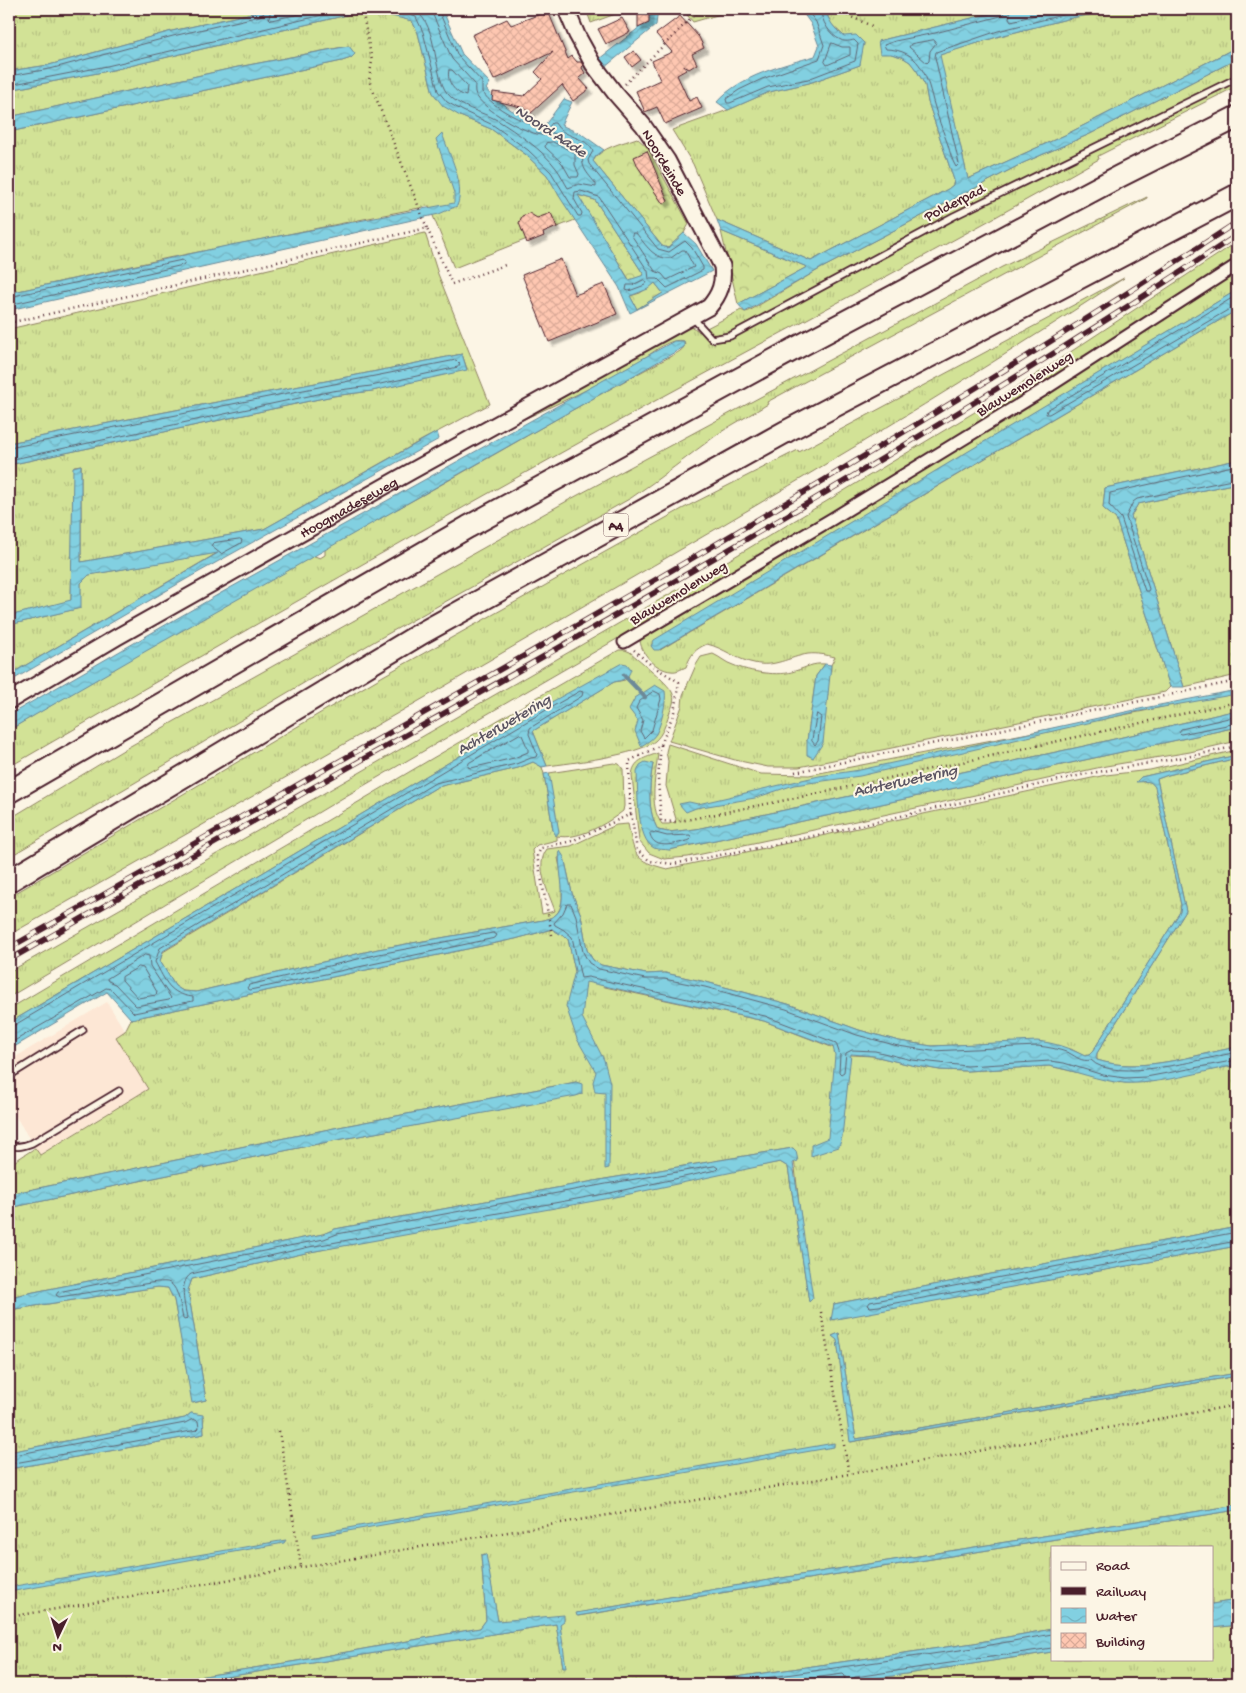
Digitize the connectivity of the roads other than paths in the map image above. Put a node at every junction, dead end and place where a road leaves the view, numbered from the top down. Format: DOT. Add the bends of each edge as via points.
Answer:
graph roads {
  1 [pos="566,9"];
  2 [pos="1237,78"];
  3 [pos="1237,117"];
  4 [pos="1237,194"];
  5 [pos="1237,265"];
  6 [pos="692,317"];
  7 [pos="624,642"];
  8 [pos="9,701"];
  9 [pos="9,792"];
  10 [pos="9,881"];
  11 [pos="83,1030"];
  12 [pos="9,1076"];
  13 [pos="119,1091"];
  14 [pos="9,1145"];
  1 -- 6 [label="street, Noordeinde" via="594,64 667,160 722,266 724,279 715,300"];
  2 -- 6 [label="lane, Polderpad" via="954,216 730,336 712,339"];
  3 -- 9 [label="highway" via="807,342 477,523"];
  4 -- 10 [label="highway, A4" via="787,430 422,633"];
  5 -- 7 [label="street, Blauwemolenweg" via="1045,389"];
  6 -- 8 [label="street, Hoogmadeseweg" via="410,472"];
  11 -- 12 [label="lane"];
  13 -- 14 [label="lane" via="32,1143 15,1147"];
}
